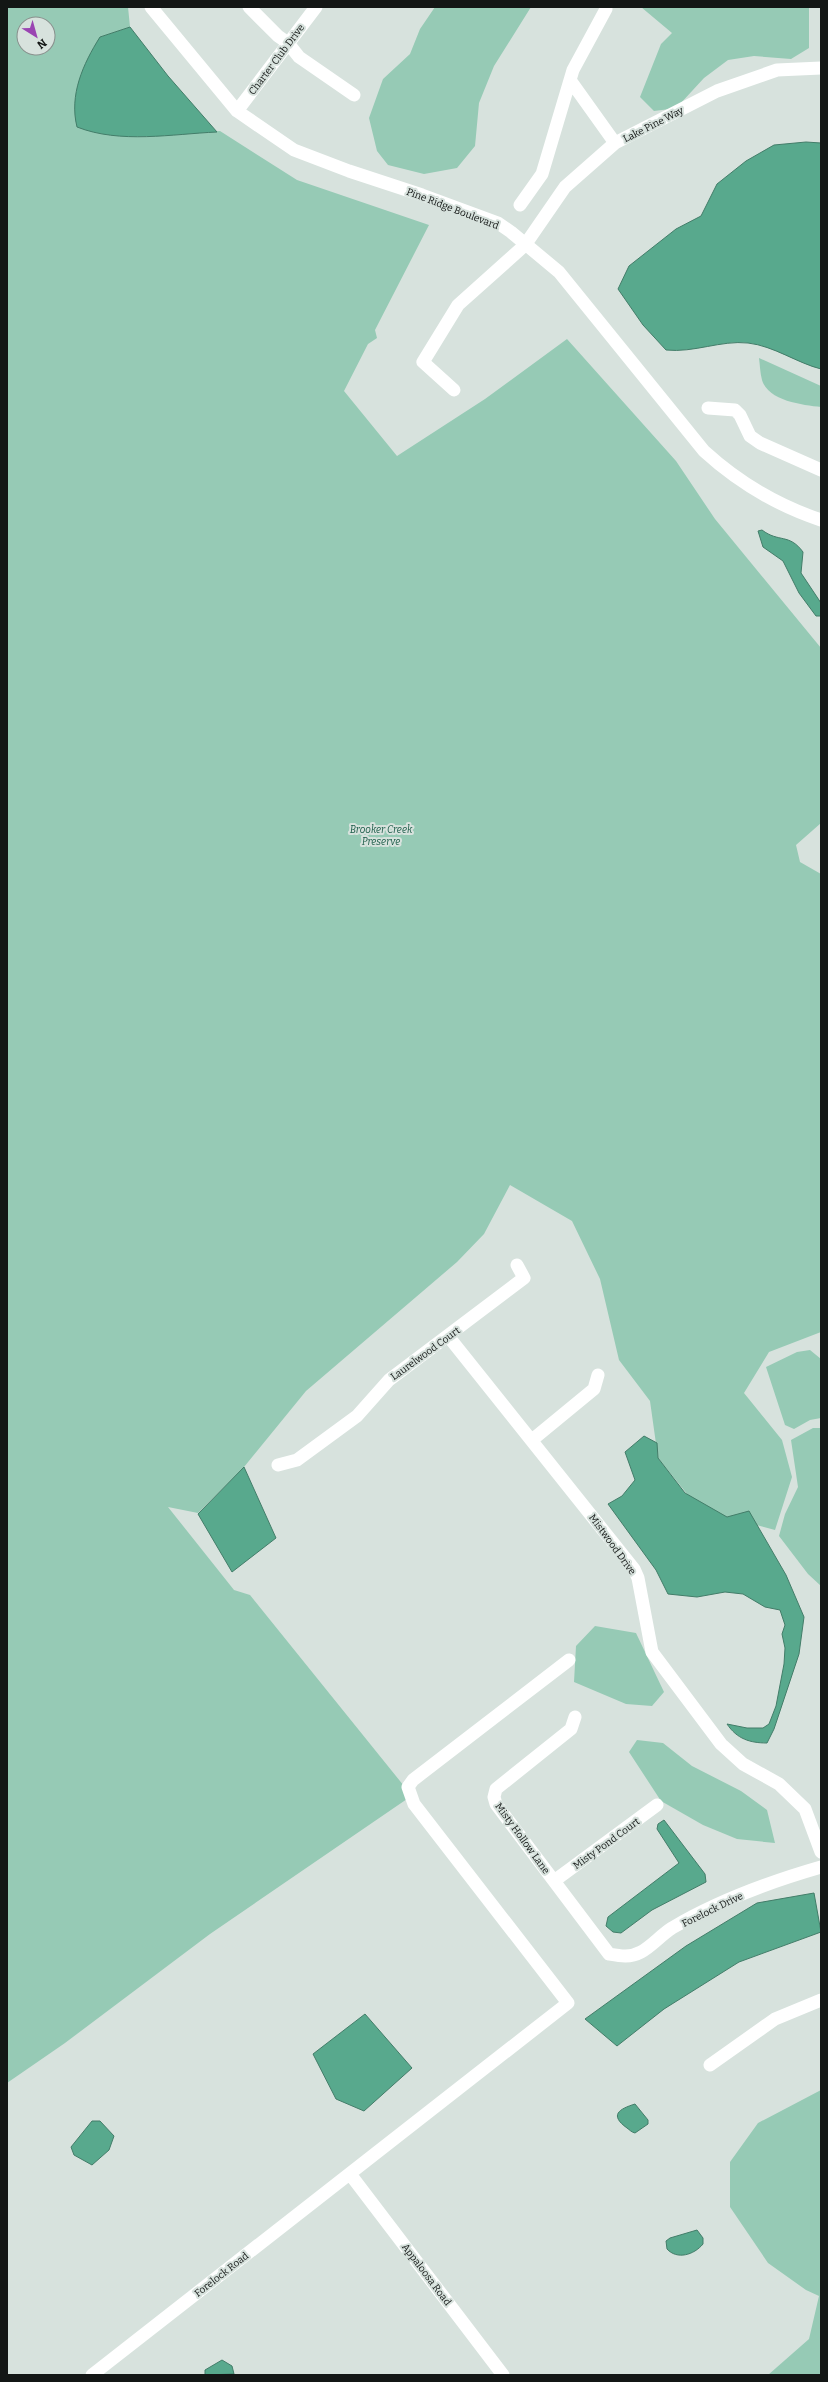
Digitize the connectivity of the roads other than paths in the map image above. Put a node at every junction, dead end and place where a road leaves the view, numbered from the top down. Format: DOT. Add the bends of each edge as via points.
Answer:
graph roads {
  1 [pos="151,7"];
  2 [pos="249,7"];
  3 [pos="316,7"];
  4 [pos="606,9"];
  5 [pos="288,43"];
  6 [pos="821,68"];
  7 [pos="570,80"];
  8 [pos="354,95"];
  9 [pos="237,111"];
  10 [pos="615,143"];
  11 [pos="520,205"];
  12 [pos="525,245"];
  13 [pos="454,390"];
  14 [pos="708,408"];
  15 [pos="821,470"];
  16 [pos="821,520"];
  17 [pos="517,1265"];
  18 [pos="448,1336"];
  19 [pos="598,1375"];
  20 [pos="532,1440"];
  21 [pos="278,1466"];
  22 [pos="569,1660"];
  23 [pos="575,1717"];
  24 [pos="658,1805"];
  25 [pos="821,1852"];
  26 [pos="821,1867"];
  27 [pos="554,1881"];
  28 [pos="609,1954"];
  29 [pos="821,2000"];
  30 [pos="710,2065"];
  31 [pos="350,2174"];
  32 [pos="92,2375"];
  33 [pos="503,2375"];
  1 -- 9 [label="street, Pine Ridge Boulevard"];
  2 -- 5 [label="street"];
  3 -- 5 [label="street, Charter Club Drive"];
  4 -- 7 [label="street"];
  5 -- 8 [label="street" via="299,57"];
  5 -- 9 [label="street, Charter Club Drive"];
  6 -- 10 [label="street, Lake Pine Way" via="777,70 717,91"];
  7 -- 10 [label="street"];
  7 -- 11 [label="street" via="542,174"];
  9 -- 12 [label="street, Pine Ridge Boulevard" via="294,150 498,223"];
  10 -- 12 [label="street, Lake Pine Way" via="565,187"];
  12 -- 13 [label="street, Lake Pine Way" via="458,305 423,362"];
  12 -- 16 [label="street, Pine Ridge Boulevard" via="564,278 704,451 726,472 771,501"];
  14 -- 15 [label="street" via="735,410 750,436 760,443"];
  17 -- 18 [label="street, Laurelwood Court" via="524,1278"];
  18 -- 20 [label="street, Mistwood Drive"];
  18 -- 21 [label="street, Laurelwood Court" via="389,1380 357,1416 298,1460"];
  19 -- 20 [label="street" via="594,1389"];
  20 -- 25 [label="street, Mistwood Drive" via="634,1569 638,1578 652,1652 721,1744 742,1764 779,1784 805,1809"];
  22 -- 31 [label="street, Forelock Road" via="419,1775 408,1787 414,1804 568,2003"];
  23 -- 27 [label="street, Misty Hollow Lane" via="571,1728 496,1789 494,1797 496,1804"];
  24 -- 27 [label="street, Misty Pond Court"];
  26 -- 28 [label="street, Forelock Drive" via="762,1884 707,1909 672,1929 641,1952 625,1957"];
  27 -- 28 [label="street, Misty Hollow Lane"];
  29 -- 30 [label="street" via="775,2019"];
  31 -- 32 [label="street, Forelock Road"];
  31 -- 33 [label="street, Appaloosa Road"];
}
